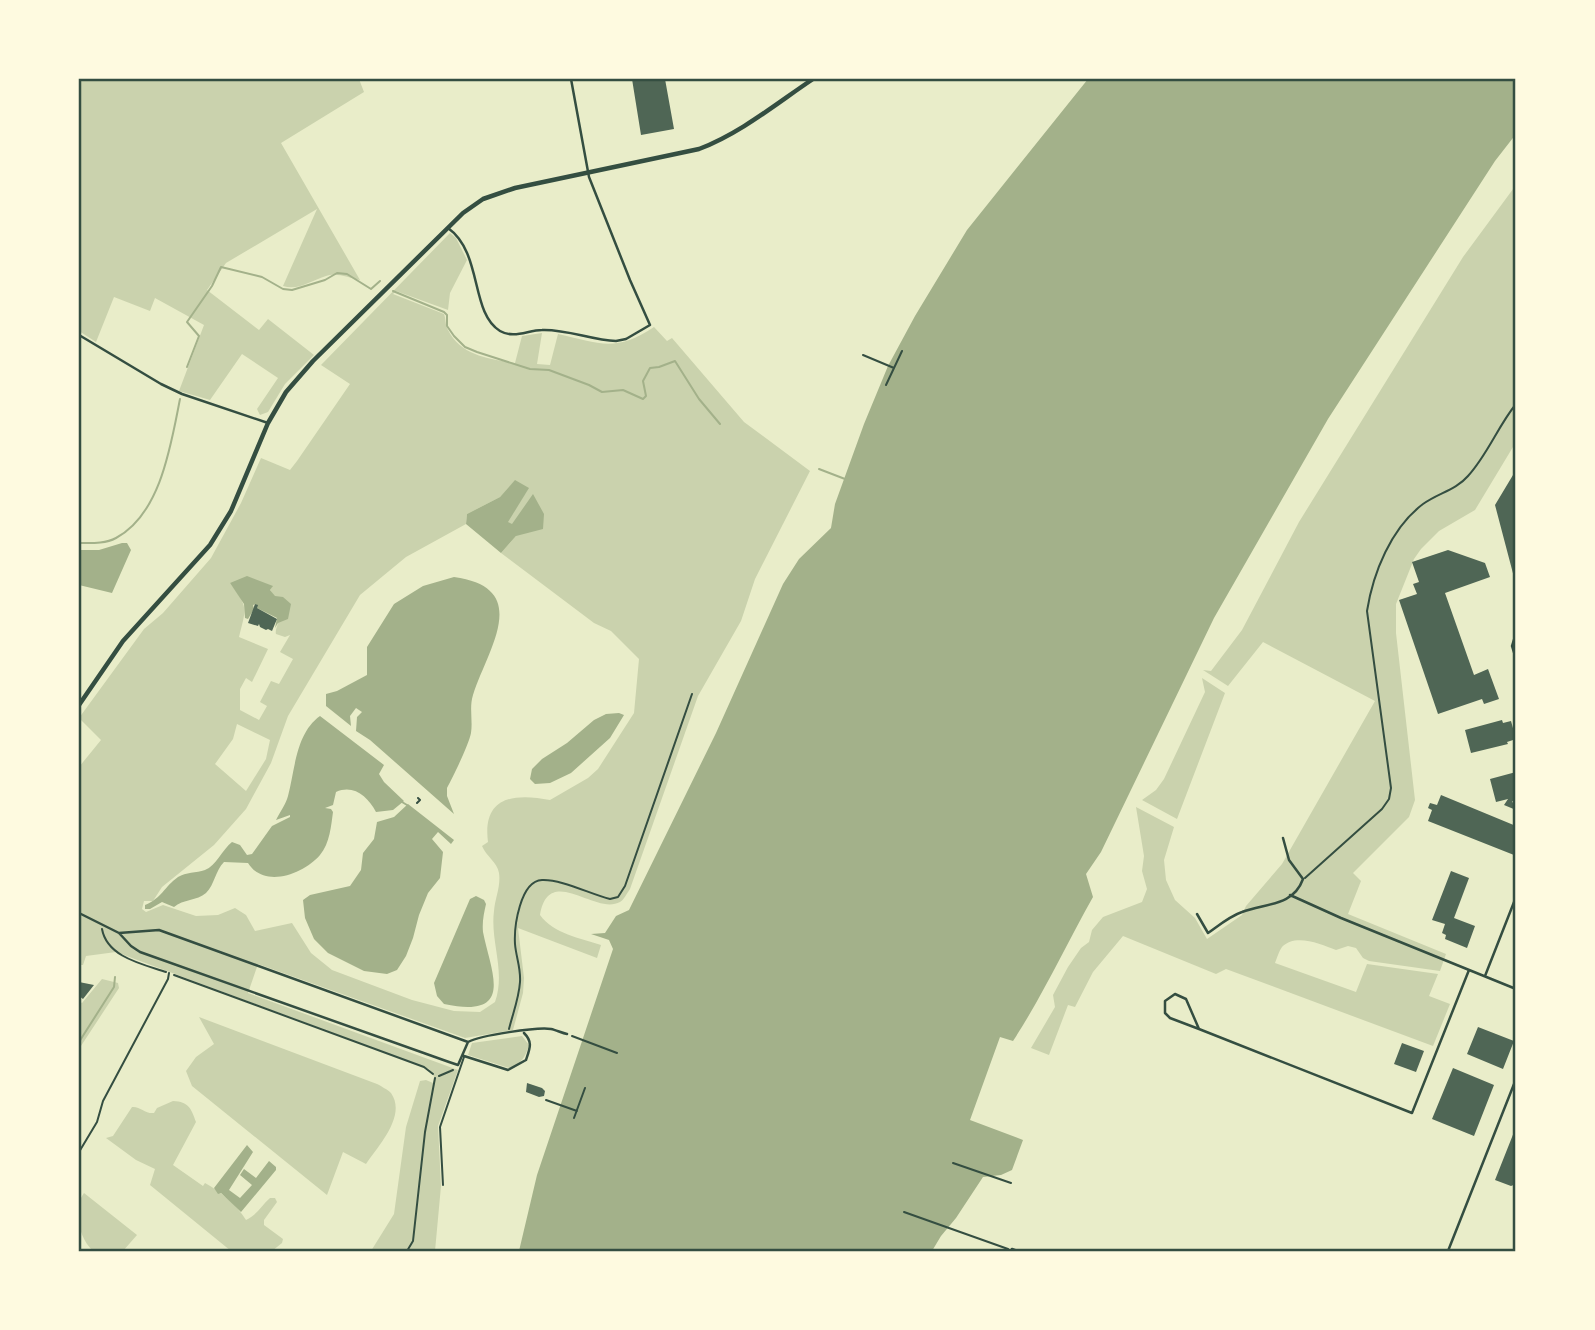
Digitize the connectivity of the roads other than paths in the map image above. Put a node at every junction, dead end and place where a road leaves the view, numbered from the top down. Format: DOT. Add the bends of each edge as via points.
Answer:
graph roads {
  1 [pos="571,79"];
  2 [pos="813,79"];
  3 [pos="588,172"];
  4 [pos="448,228"];
  5 [pos="79,335"];
  6 [pos="1516,404"];
  7 [pos="268,423"];
  8 [pos="1516,633"];
  9 [pos="1516,659"];
  10 [pos="79,705"];
  11 [pos="1283,838"];
  12 [pos="1303,879"];
  13 [pos="1290,895"];
  14 [pos="1516,897"];
  15 [pos="79,912"];
  16 [pos="1197,914"];
  17 [pos="119,933"];
  18 [pos="1469,970"];
  19 [pos="169,973"];
  20 [pos="1485,976"];
  21 [pos="1516,989"];
  22 [pos="1199,1029"];
  23 [pos="523,1031"];
  24 [pos="567,1034"];
  25 [pos="468,1042"];
  26 [pos="464,1056"];
  27 [pos="435,1078"];
  28 [pos="1516,1079"];
  29 [pos="79,1152"];
  30 [pos="443,1185"];
  31 [pos="1012,1249"];
  32 [pos="407,1251"];
  33 [pos="1017,1251"];
  34 [pos="1448,1251"];
  1 -- 3 [label="street"];
  2 -- 3 [label="main road" via="733,133 699,149"];
  3 -- 4 [label="main road" via="483,199"];
  3 -- 4 [label="street" via="650,326 626,339 607,341 542,330 501,332 487,317 466,248"];
  4 -- 7 [label="main road" via="299,377"];
  5 -- 7 [label="street" via="182,394"];
  6 -- 12 [label="lane" via="1469,475 1422,505 1384,555 1367,611 1389,799"];
  7 -- 10 [label="main road" via="245,480 210,545 123,640"];
  8 -- 9 [label="street" via="1512,646"];
  11 -- 12 [label="street" via="1289,860"];
  12 -- 13 [label="street"];
  13 -- 16 [label="street" via="1277,905 1241,912 1208,933"];
  13 -- 18 [label="street"];
  14 -- 20 [label="street"];
  15 -- 17 [label="street"];
  17 -- 25 [label="street" via="159,930"];
  17 -- 26 [label="street" via="140,952 458,1065"];
  18 -- 20 [label="street"];
  18 -- 22 [label="street" via="1412,1113"];
  19 -- 29 [label="lane"];
  20 -- 21 [label="street"];
  22 -- 22 [label="street" via="1186,999 1169,996 1165,1013"];
  23 -- 24 [label="street" via="550,1029"];
  23 -- 25 [label="street"];
  23 -- 26 [label="street" via="531,1045 526,1060 518,1066 508,1070"];
  25 -- 26 [label="street"];
  26 -- 30 [label="lane" via="440,1127"];
  27 -- 32 [label="lane" via="413,1241"];
  28 -- 34 [label="street"];
  31 -- 33 [label="street"];
}
